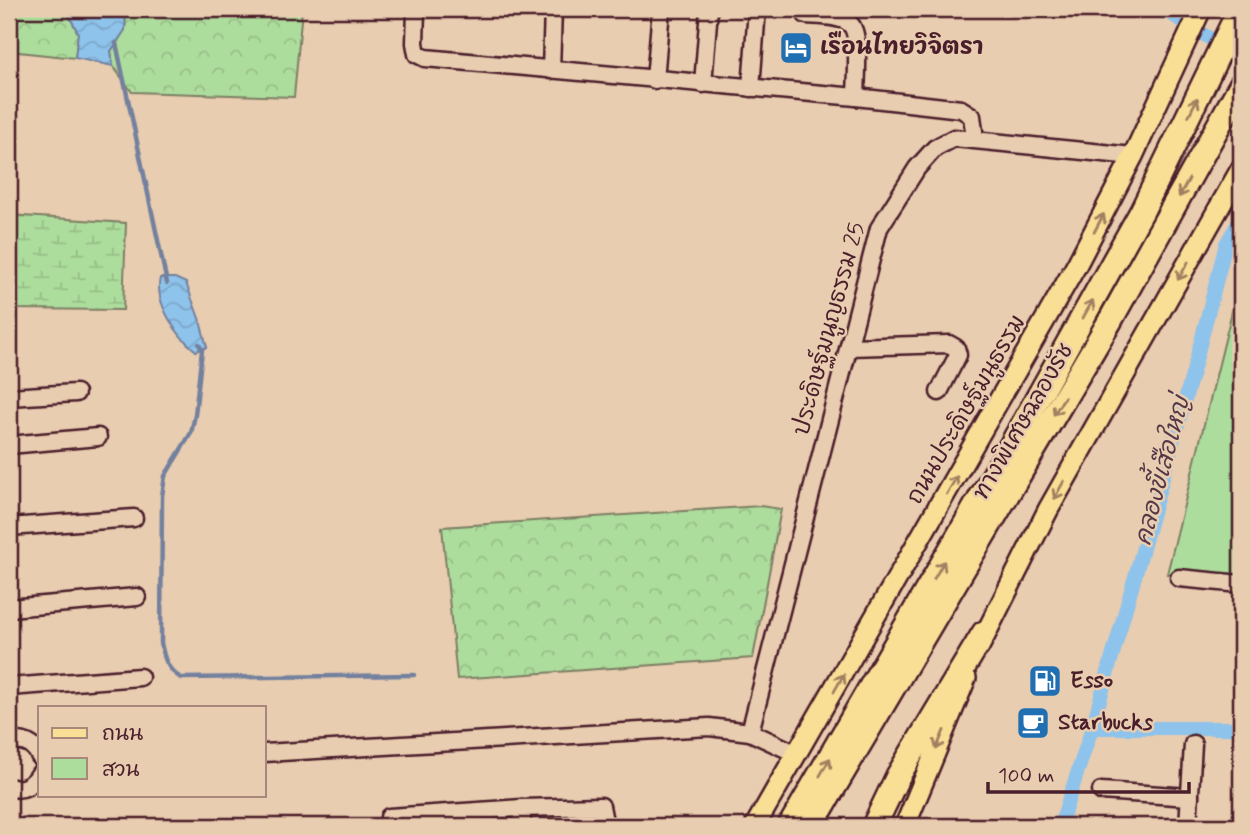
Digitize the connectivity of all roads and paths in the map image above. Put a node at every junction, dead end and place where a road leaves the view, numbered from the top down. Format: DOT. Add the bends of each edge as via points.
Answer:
graph roads {
  1 [pos="416,9"];
  2 [pos="553,9"];
  3 [pos="661,9"];
  4 [pos="709,9"];
  5 [pos="757,9"];
  6 [pos="1240,9"];
  7 [pos="1201,10"];
  8 [pos="806,15"];
  9 [pos="551,71"];
  10 [pos="655,80"];
  11 [pos="703,84"];
  12 [pos="1241,85"];
  13 [pos="751,88"];
  14 [pos="856,97"];
  15 [pos="975,139"];
  16 [pos="1133,156"];
  17 [pos="1241,169"];
  18 [pos="850,347"];
  19 [pos="939,392"];
  20 [pos="76,393"];
  21 [pos="9,397"];
  22 [pos="98,438"];
  23 [pos="9,445"];
  24 [pos="134,518"];
  25 [pos="9,527"];
  26 [pos="1179,578"];
  27 [pos="1241,584"];
  28 [pos="137,597"];
  29 [pos="9,608"];
  30 [pos="984,633"];
  31 [pos="140,677"];
  32 [pos="9,687"];
  33 [pos="750,732"];
  34 [pos="9,742"];
  35 [pos="1193,744"];
  36 [pos="38,753"];
  37 [pos="266,753"];
  38 [pos="797,754"];
  39 [pos="38,776"];
  40 [pos="9,787"];
  41 [pos="1101,792"];
  42 [pos="1190,797"];
  43 [pos="523,808"];
  44 [pos="389,817"];
  45 [pos="522,826"];
  46 [pos="605,826"];
  47 [pos="755,826"];
  48 [pos="790,826"];
  49 [pos="811,826"];
  50 [pos="874,826"];
  51 [pos="905,826"];
  52 [pos="1188,826"];
  1 -- 9 [label="street" via="415,43 418,54 425,58"];
  2 -- 9 [label="street"];
  3 -- 10 [label="street"];
  4 -- 11 [label="street"];
  5 -- 13 [label="street"];
  48 -- 6 [label="highway, ทางพิเศษฉลองรัช, one-way" via="1142,211"];
  7 -- 16 [label="main road, ถนนประดิษฐ์มนูธรรม"];
  8 -- 14 [label="street" via="851,24 856,33"];
  9 -- 10 [label="street"];
  10 -- 11 [label="street"];
  11 -- 13 [label="street"];
  12 -- 49 [label="highway, ทางพิเศษฉลองรัช, one-way" via="1102,333"];
  13 -- 14 [label="street"];
  14 -- 15 [label="street" via="961,109 972,116"];
  15 -- 16 [label="street, ประดิษฐ์มนูญธรรม 25"];
  15 -- 18 [label="street, ประดิษฐ์มนูญธรรม 25" via="954,138 935,148 891,207 879,228"];
  38 -- 16 [label="main road, ถนนประดิษฐ์มนูธรรม, one-way" via="1049,316"];
  17 -- 30 [label="main road, one-way" via="1048,510"];
  18 -- 19 [label="street" via="949,344 958,355"];
  18 -- 33 [label="street, ประดิษฐ์มนูญธรรม 25"];
  20 -- 21 [label="street"];
  22 -- 23 [label="street"];
  24 -- 25 [label="street"];
  26 -- 27 [label="street"];
  28 -- 29 [label="street"];
  30 -- 50 [label="highway" via="898,776"];
  30 -- 51 [label="main road, one-way"];
  31 -- 32 [label="street"];
  33 -- 37 [label="street" via="709,727"];
  33 -- 38 [label="street"];
  34 -- 36 [label="street" via="25,742"];
  35 -- 42 [label="street"];
  38 -- 47 [label="main road, ถนนประดิษฐ์มนูธรรม"];
  39 -- 40 [label="street" via="30,786"];
  41 -- 42 [label="street"];
  42 -- 52 [label="street"];
  43 -- 44 [label="street"];
  43 -- 45 [label="street"];
  43 -- 46 [label="street" via="601,806"];
}
